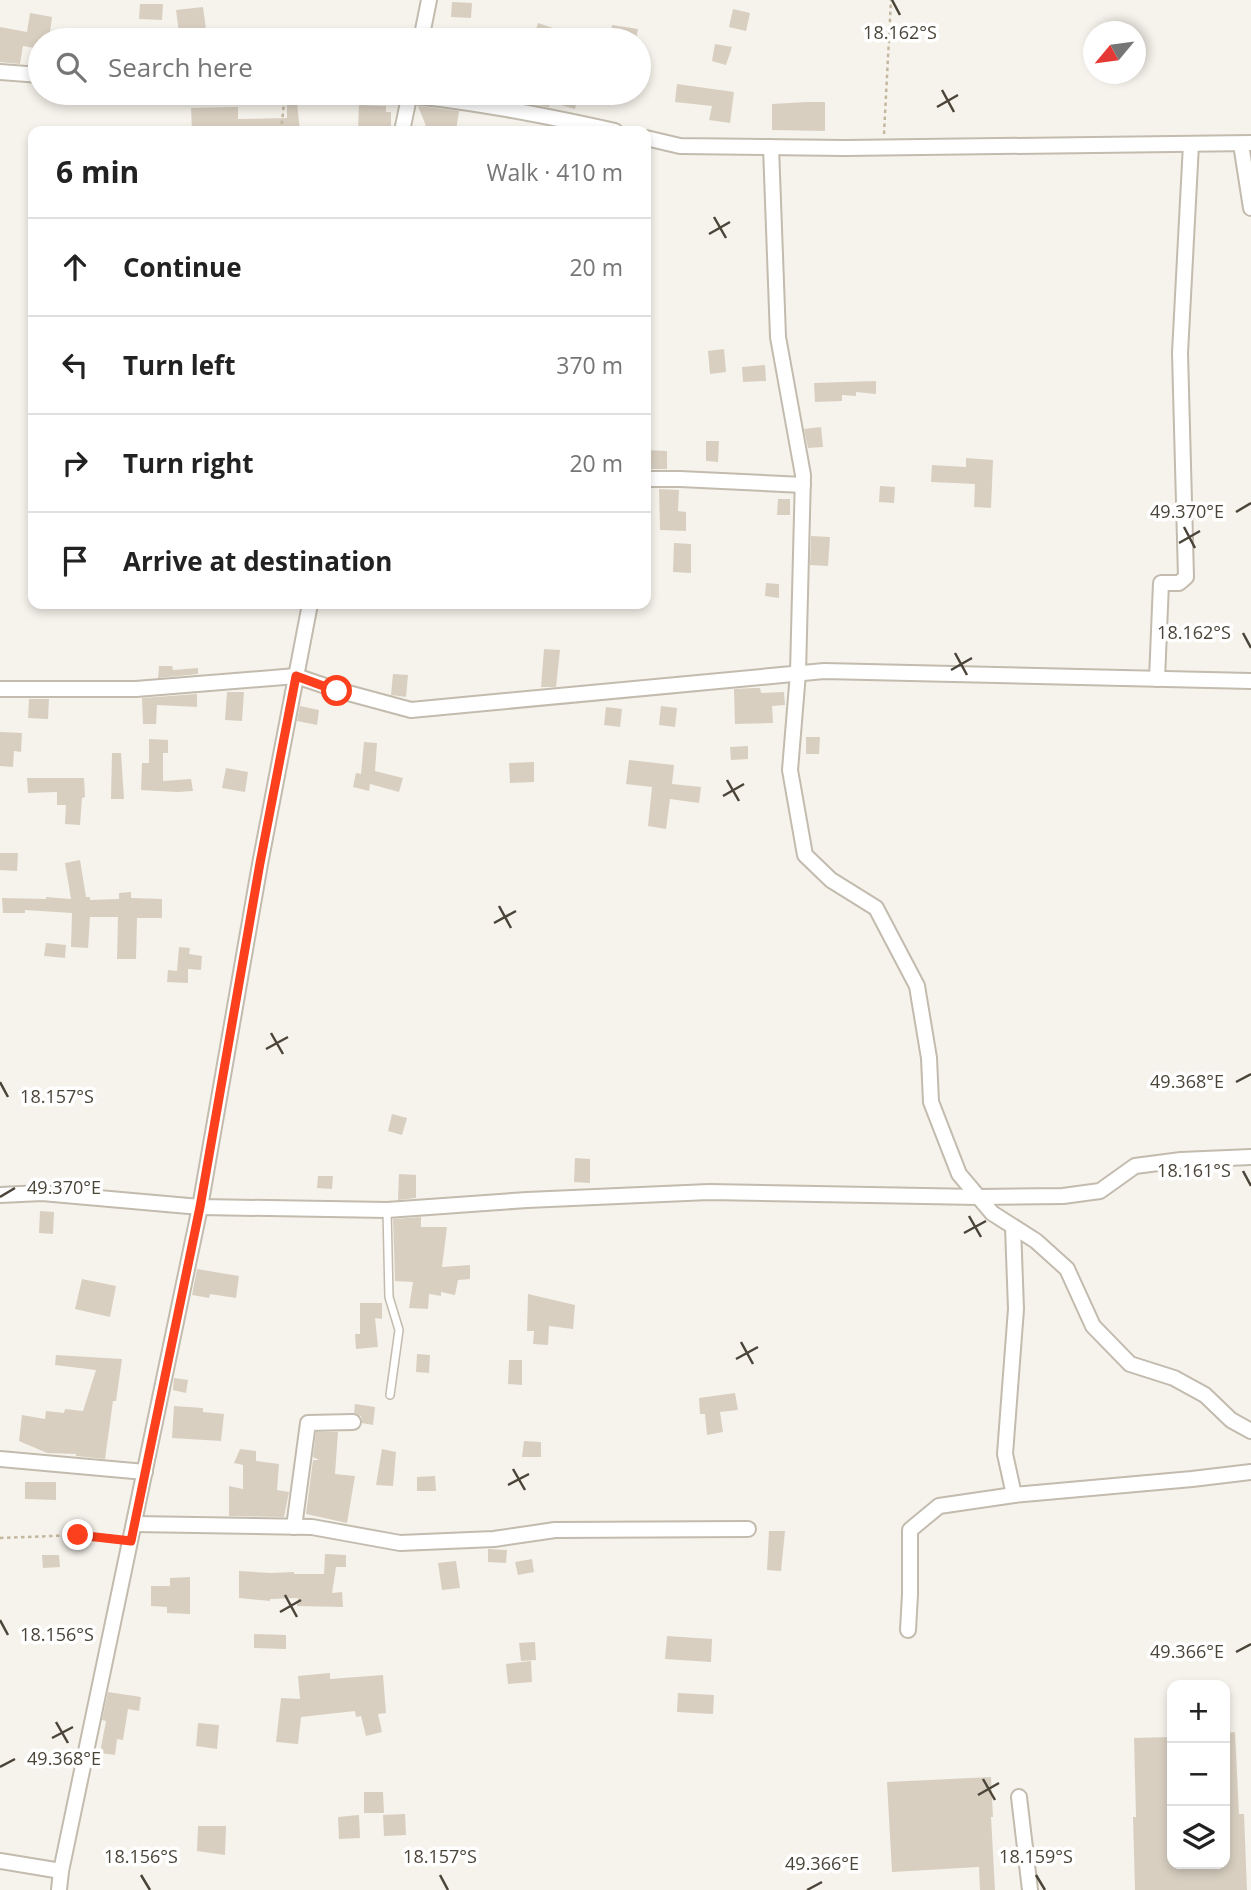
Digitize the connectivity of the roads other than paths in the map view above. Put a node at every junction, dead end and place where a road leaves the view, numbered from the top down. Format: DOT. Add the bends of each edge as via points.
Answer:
graph roads {
  1 [pos="429,0"];
  2 [pos="423,28"];
  3 [pos="0,72"];
  4 [pos="28,74"];
  5 [pos="408,105"];
  6 [pos="484,105"];
  7 [pos="403,126"];
  8 [pos="593,126"];
  9 [pos="651,139"];
  10 [pos="1246,143"];
  11 [pos="1191,144"];
  12 [pos="771,147"];
  13 [pos="1251,208"];
  14 [pos="651,479"];
  15 [pos="803,485"];
  16 [pos="309,609"];
  17 [pos="798,673"];
  18 [pos="296,676"];
  19 [pos="1157,679"];
  20 [pos="1251,681"];
  21 [pos="0,689"];
  22 [pos="1251,1157"];
  23 [pos="0,1195"];
  24 [pos="978,1197"];
  25 [pos="200,1207"];
  26 [pos="387,1210"];
  27 [pos="1013,1227"];
  28 [pos="390,1395"];
  29 [pos="353,1422"];
  30 [pos="1251,1431"];
  31 [pos="0,1459"];
  32 [pos="145,1472"];
  33 [pos="1251,1472"];
  34 [pos="1014,1495"];
  35 [pos="134,1524"];
  36 [pos="294,1527"];
  37 [pos="748,1529"];
  38 [pos="908,1630"];
  39 [pos="1019,1797"];
  40 [pos="0,1861"];
  41 [pos="61,1871"];
  42 [pos="59,1890"];
  43 [pos="1030,1890"];
  1 -- 2 [label="street"];
  3 -- 4 [label="street"];
  5 -- 7 [label="street"];
  6 -- 8 [label="street"];
  9 -- 12 [label="street" via="680,146"];
  10 -- 11 [label="street"];
  10 -- 13 [label="street"];
  11 -- 12 [label="street"];
  11 -- 19 [label="street" via="1180,353 1186,577 1179,583 1161,583"];
  12 -- 15 [label="street" via="778,337"];
  14 -- 15 [label="street"];
  15 -- 17 [label="street"];
  16 -- 18 [label="street"];
  17 -- 18 [label="street" via="411,710"];
  17 -- 19 [label="street"];
  17 -- 24 [label="street" via="790,770 805,855 831,880 876,908 917,986 931,1102 959,1174"];
  18 -- 21 [label="street" via="136,689"];
  18 -- 25 [label="street"];
  19 -- 20 [label="street"];
  22 -- 24 [label="street" via="1135,1166 1100,1191"];
  23 -- 25 [label="street" via="42,1193"];
  24 -- 26 [label="street" via="709,1192"];
  24 -- 27 [label="street"];
  25 -- 26 [label="street"];
  25 -- 32 [label="street"];
  26 -- 28 [label="lane" via="389,1297 399,1329"];
  27 -- 30 [label="street" via="1067,1269 1093,1326 1130,1364 1174,1378 1205,1395 1231,1420"];
  27 -- 34 [label="street" via="1016,1309 1005,1454"];
  29 -- 36 [label="street" via="308,1423"];
  31 -- 32 [label="street"];
  32 -- 35 [label="street"];
  33 -- 34 [label="street"];
  34 -- 38 [label="street" via="939,1506 910,1530"];
  35 -- 36 [label="street"];
  35 -- 41 [label="street"];
  36 -- 37 [label="street" via="400,1543 494,1539 555,1530"];
  39 -- 43 [label="street"];
  40 -- 41 [label="street"];
  41 -- 42 [label="street"];
}
